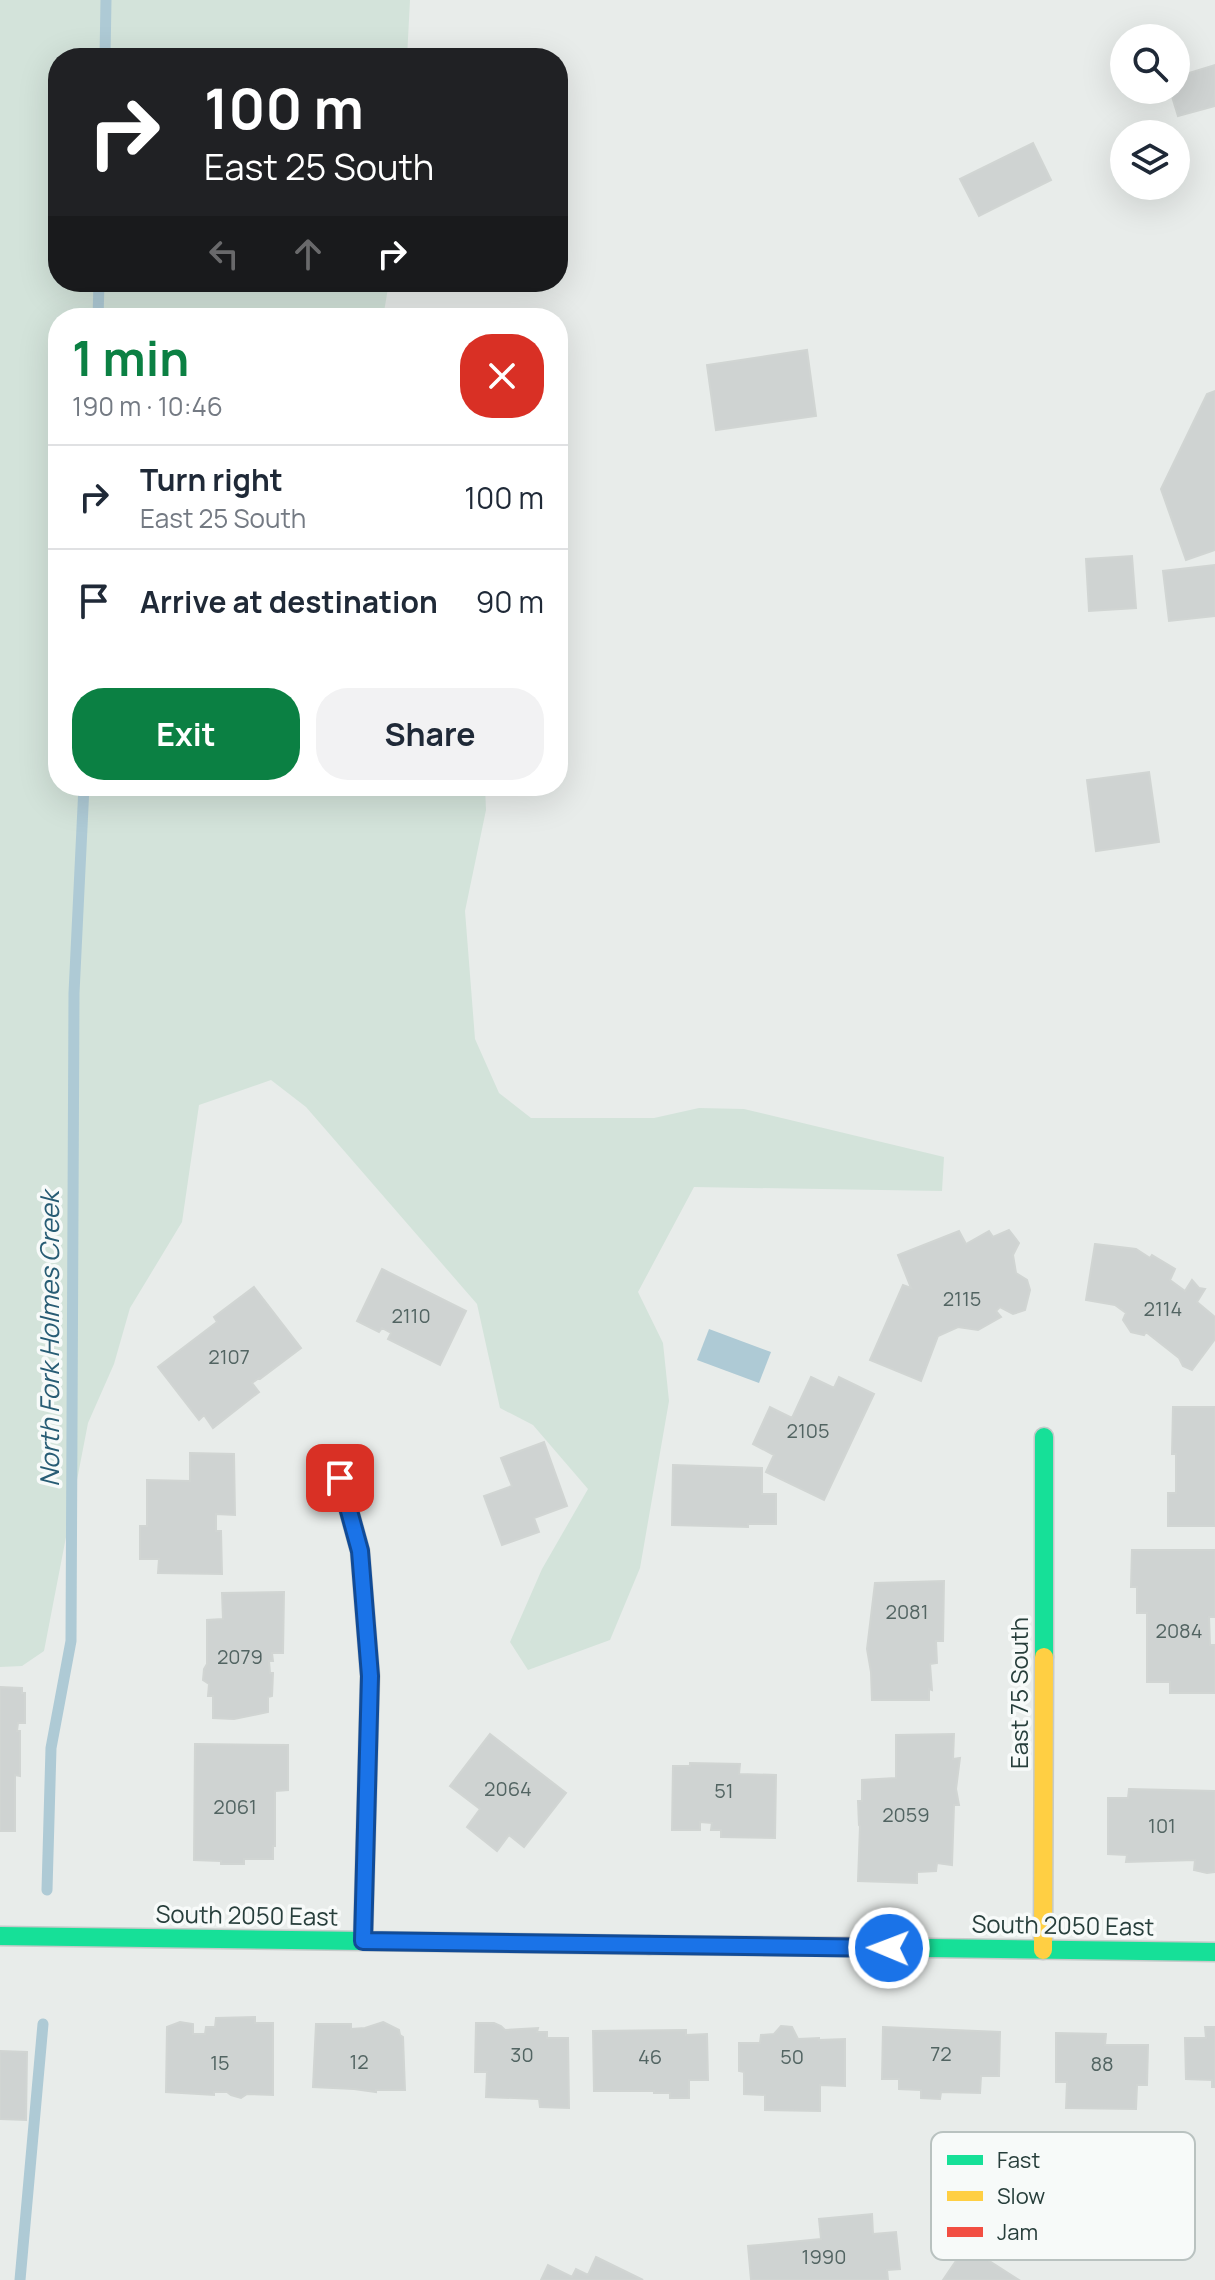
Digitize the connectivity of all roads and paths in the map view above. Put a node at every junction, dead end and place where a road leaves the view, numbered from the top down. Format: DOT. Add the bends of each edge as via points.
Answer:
graph roads {
  1 [pos="1044,1437"];
  2 [pos="340,1478"];
  3 [pos="0,1936"];
  4 [pos="363,1941"];
  5 [pos="1043,1950"];
  6 [pos="1215,1952"];
  1 -- 5 [label="street, East 75 South"];
  2 -- 4 [label="street" via="360,1551 370,1676"];
  3 -- 4 [label="street, South 2050 East"];
  4 -- 5 [label="street, South 2050 East"];
  5 -- 6 [label="street, South 2050 East"];
}
